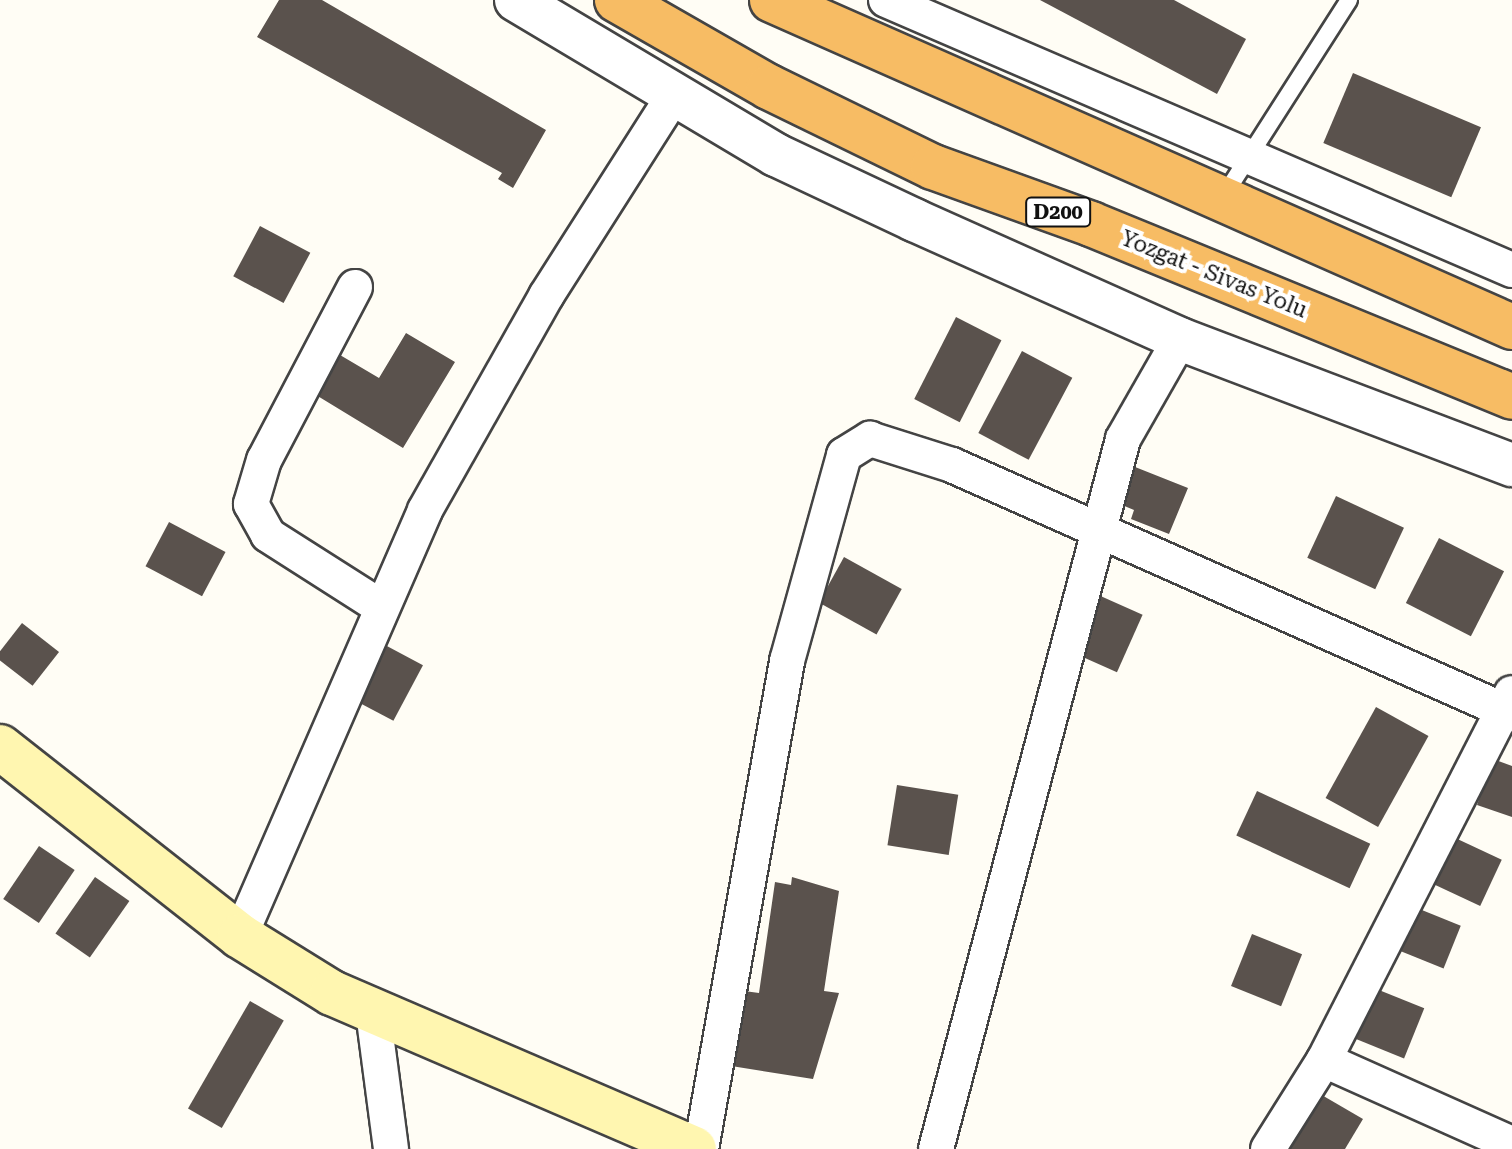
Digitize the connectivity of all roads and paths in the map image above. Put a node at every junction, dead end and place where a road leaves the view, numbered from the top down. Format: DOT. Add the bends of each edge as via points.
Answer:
graph roads {
  1 [pos="516,0"];
  2 [pos="617,0"];
  3 [pos="772,0"];
  4 [pos="886,0"];
  5 [pos="1349,0"];
  6 [pos="676,92"];
  7 [pos="1251,160"];
  8 [pos="1220,201"];
  9 [pos="1512,270"];
  10 [pos="355,287"];
  11 [pos="1512,327"];
  12 [pos="1180,339"];
  13 [pos="1512,397"];
  14 [pos="1512,465"];
  15 [pos="1098,528"];
  16 [pos="378,605"];
  17 [pos="1509,706"];
  18 [pos="0,747"];
  19 [pos="240,936"];
  20 [pos="373,1012"];
  21 [pos="1324,1060"];
  22 [pos="1512,1144"];
  23 [pos="391,1149"];
  24 [pos="694,1149"];
  25 [pos="701,1149"];
  26 [pos="936,1149"];
  27 [pos="1268,1149"];
  1 -- 6 [label="street"];
  2 -- 13 [label="highway, Yozgat - Sivas Yolu / D200" via="769,87 933,167 1091,224"];
  3 -- 8 [label="highway"];
  4 -- 7 [label="street"];
  5 -- 7 [label="lane"];
  6 -- 12 [label="street" via="776,155"];
  6 -- 16 [label="street" via="546,296"];
  7 -- 8 [label="lane"];
  7 -- 9 [label="street"];
  8 -- 11 [label="highway"];
  10 -- 16 [label="street" via="264,460 251,504 268,535"];
  12 -- 14 [label="street"];
  12 -- 15 [label="street" via="1123,439"];
  15 -- 17 [label="street"];
  15 -- 25 [label="street" via="905,448 870,439 844,455 787,661"];
  15 -- 26 [label="street"];
  16 -- 19 [label="street"];
  17 -- 21 [label="street"];
  18 -- 19 [label="main road"];
  19 -- 20 [label="main road"];
  20 -- 23 [label="street"];
  20 -- 24 [label="main road"];
  21 -- 22 [label="street"];
  21 -- 27 [label="street"];
}
